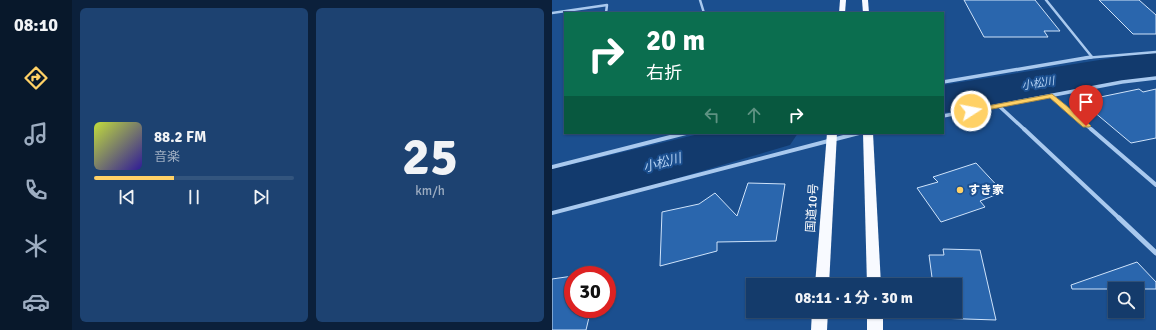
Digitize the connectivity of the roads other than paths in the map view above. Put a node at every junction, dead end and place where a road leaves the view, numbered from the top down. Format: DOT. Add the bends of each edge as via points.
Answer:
graph roads {
  1 [pos="700,0"];
  2 [pos="843,0"];
  3 [pos="865,0"];
  4 [pos="1046,0"];
  5 [pos="606,12"];
  6 [pos="704,12"];
  7 [pos="842,12"];
  8 [pos="866,12"];
  9 [pos="552,13"];
  10 [pos="1156,52"];
  11 [pos="1092,57"];
  12 [pos="1156,78"];
  13 [pos="944,82"];
  14 [pos="1052,96"];
  15 [pos="999,106"];
  16 [pos="944,116"];
  17 [pos="682,134"];
  18 [pos="850,134"];
  19 [pos="868,134"];
  20 [pos="832,136"];
  21 [pos="552,167"];
  22 [pos="1156,185"];
  23 [pos="552,212"];
  24 [pos="1156,253"];
  25 [pos="822,278"];
  26 [pos="874,278"];
  27 [pos="820,318"];
  28 [pos="874,318"];
  29 [pos="819,330"];
  30 [pos="875,330"];
  1 -- 6 [label="street"];
  2 -- 7 [label="highway"];
  3 -- 8 [label="highway"];
  4 -- 11 [label="street"];
  5 -- 9 [label="street" via="607,5"];
  10 -- 11 [label="street"];
  11 -- 13 [label="street"];
  12 -- 14 [label="street"];
  14 -- 15 [label="street"];
  14 -- 22 [label="street"];
  15 -- 16 [label="street"];
  15 -- 24 [label="street"];
  17 -- 21 [label="street"];
  18 -- 20 [label="street"];
  19 -- 26 [label="highway"];
  20 -- 23 [label="street"];
  20 -- 25 [label="highway, 国道10号"];
  27 -- 29 [label="highway"];
  28 -- 30 [label="highway"];
}
